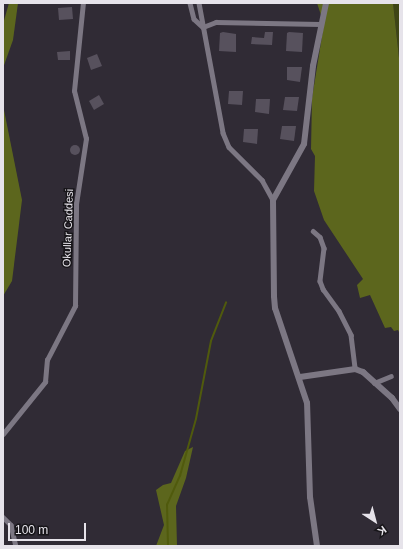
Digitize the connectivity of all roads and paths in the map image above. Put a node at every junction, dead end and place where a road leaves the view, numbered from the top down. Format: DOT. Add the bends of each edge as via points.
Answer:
graph roads {
  1 [pos="83,3"];
  2 [pos="190,3"];
  3 [pos="199,3"];
  4 [pos="326,3"];
  5 [pos="320,24"];
  6 [pos="202,27"];
  7 [pos="273,200"];
  8 [pos="314,231"];
  9 [pos="355,370"];
  10 [pos="300,376"];
  11 [pos="391,376"];
  12 [pos="374,382"];
  13 [pos="400,409"];
  14 [pos="3,434"];
  15 [pos="3,517"];
  16 [pos="16,546"];
  17 [pos="318,546"];
  1 -- 14 [label="street, Okullar Caddesi" via="74,91 86,139 76,204 75,306 47,360 45,382"];
  2 -- 6 [label="street" via="194,19"];
  3 -- 6 [label="street"];
  4 -- 5 [label="street"];
  5 -- 6 [label="street" via="216,22"];
  5 -- 7 [label="street" via="304,144"];
  6 -- 7 [label="street" via="223,132 229,147 262,180"];
  7 -- 10 [label="street" via="275,308"];
  8 -- 9 [label="street" via="320,237 324,248 320,281 322,289 339,311 351,335"];
  9 -- 10 [label="street"];
  9 -- 12 [label="street" via="363,372"];
  10 -- 17 [label="street" via="307,403 310,497"];
  11 -- 12 [label="street"];
  12 -- 13 [label="street"];
  15 -- 16 [label="street" via="11,525"];
}
